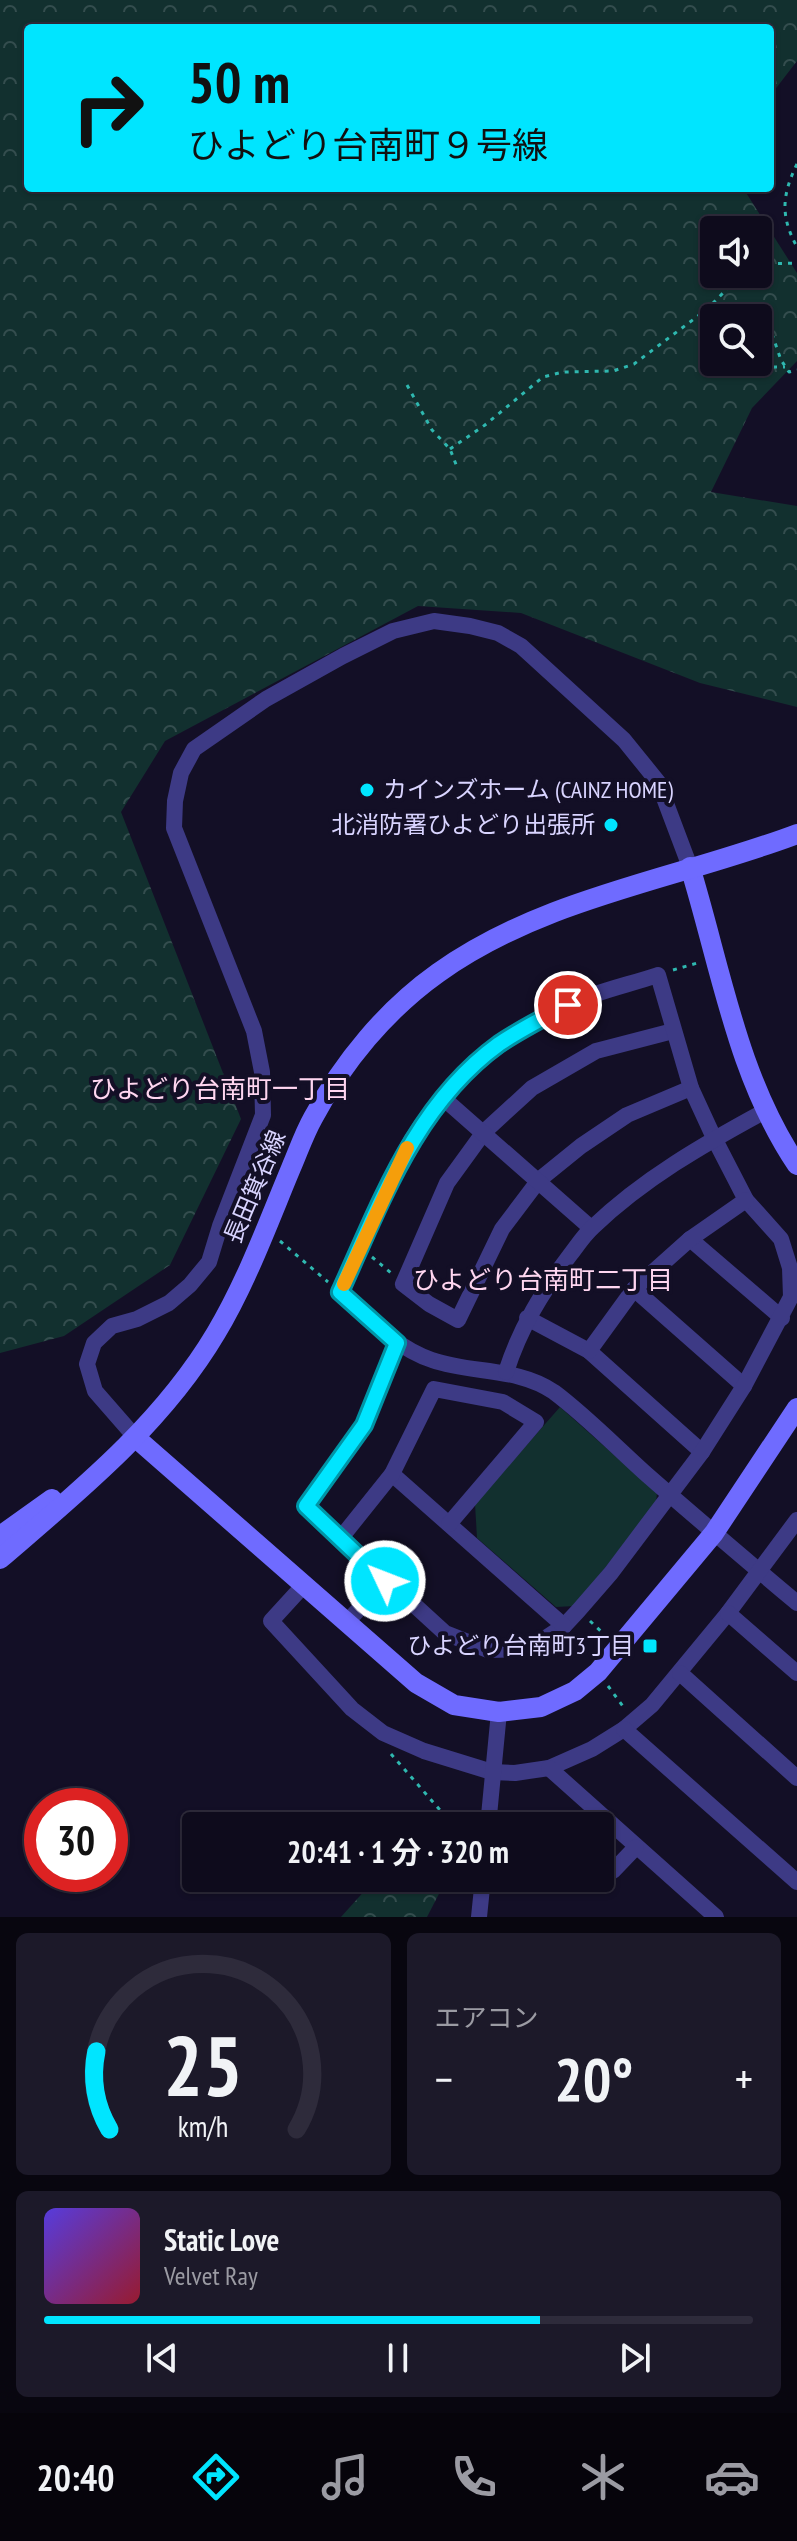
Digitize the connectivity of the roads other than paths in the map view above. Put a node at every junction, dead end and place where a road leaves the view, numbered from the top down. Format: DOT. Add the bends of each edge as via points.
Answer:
graph roads {
  1 [pos="797,834"];
  2 [pos="690,867"];
  3 [pos="673,1031"];
  4 [pos="691,1088"];
  5 [pos="442,1097"];
  6 [pos="765,1111"];
  7 [pos="484,1132"];
  8 [pos="714,1138"];
  9 [pos="797,1165"];
  10 [pos="539,1180"];
  11 [pos="746,1200"];
  12 [pos="591,1228"];
  13 [pos="690,1239"];
  14 [pos="634,1289"];
  15 [pos="527,1318"];
  16 [pos="782,1318"];
  17 [pos="397,1343"];
  18 [pos="589,1351"];
  19 [pos="506,1372"];
  20 [pos="744,1386"];
  21 [pos="797,1408"];
  22 [pos="136,1438"];
  23 [pos="702,1452"];
  24 [pos="392,1474"];
  25 [pos="671,1495"];
  26 [pos="449,1524"];
  27 [pos="795,1527"];
  28 [pos="714,1533"];
  29 [pos="0,1536"];
  30 [pos="340,1539"];
  31 [pos="0,1559"];
  32 [pos="760,1571"];
  33 [pos="385,1581"];
  34 [pos="303,1586"];
  35 [pos="797,1603"];
  36 [pos="728,1613"];
  37 [pos="346,1623"];
  38 [pos="564,1626"];
  39 [pos="680,1673"];
  40 [pos="797,1673"];
  41 [pos="499,1712"];
  42 [pos="629,1725"];
  43 [pos="549,1768"];
  44 [pos="492,1772"];
  45 [pos="797,1778"];
  46 [pos="489,1812"];
  47 [pos="636,1847"];
  48 [pos="614,1870"];
  49 [pos="797,1882"];
  50 [pos="482,1892"];
  51 [pos="479,1917"];
  52 [pos="716,1917"];
  1 -- 2 [label="street, 長田箕谷線"];
  2 -- 6 [label="street" via="742,1052"];
  2 -- 22 [label="street, 長田箕谷線" via="509,930 436,974 392,1012 361,1044 312,1118 215,1335"];
  2 -- 22 [label="street" via="658,782 624,740 521,646 470,626 434,621 393,631 266,699 194,749 181,773 174,828 254,1031 263,1115 209,1262 169,1303 112,1326 94,1343 87,1364 95,1391"];
  3 -- 4 [label="street"];
  3 -- 5 [label="street" via="658,975 568,1005 530,1025 499,1045"];
  3 -- 7 [label="street" via="596,1051 532,1088"];
  4 -- 8 [label="street"];
  4 -- 10 [label="street" via="627,1115"];
  5 -- 7 [label="street"];
  5 -- 17 [label="street" via="405,1151 340,1292"];
  6 -- 8 [label="street"];
  6 -- 9 [label="street"];
  7 -- 10 [label="street"];
  7 -- 10 [label="street" via="447,1183 403,1284 458,1320 502,1229"];
  8 -- 11 [label="street"];
  8 -- 12 [label="street" via="652,1178"];
  10 -- 12 [label="street"];
  11 -- 13 [label="street"];
  11 -- 16 [label="street" via="781,1239 790,1268 791,1297"];
  12 -- 15 [label="street"];
  13 -- 14 [label="street"];
  13 -- 16 [label="street"];
  14 -- 18 [label="street"];
  14 -- 20 [label="street"];
  15 -- 18 [label="street"];
  15 -- 19 [label="street"];
  16 -- 20 [label="street"];
  17 -- 19 [label="street" via="429,1360"];
  17 -- 30 [label="street" via="364,1425 306,1506"];
  18 -- 23 [label="street"];
  19 -- 25 [label="street" via="553,1392"];
  20 -- 23 [label="street"];
  21 -- 28 [label="street"];
  22 -- 29 [label="street, 長田箕谷線"];
  22 -- 31 [label="street, 長田箕谷線"];
  22 -- 34 [label="street"];
  23 -- 25 [label="street"];
  24 -- 26 [label="street"];
  24 -- 26 [label="street" via="434,1389 503,1402 536,1422"];
  24 -- 30 [label="street"];
  25 -- 28 [label="street"];
  25 -- 38 [label="street"];
  26 -- 38 [label="street"];
  27 -- 32 [label="street"];
  28 -- 32 [label="street"];
  28 -- 41 [label="street" via="598,1672 575,1691 541,1707"];
  30 -- 33 [label="street"];
  32 -- 35 [label="street"];
  32 -- 36 [label="street"];
  33 -- 37 [label="street"];
  33 -- 38 [label="street" via="445,1633 488,1650 529,1649"];
  34 -- 37 [label="street"];
  34 -- 44 [label="street" via="271,1621 352,1709 380,1730 424,1751"];
  36 -- 39 [label="street"];
  36 -- 40 [label="street"];
  37 -- 41 [label="street" via="416,1683 454,1705"];
  39 -- 42 [label="street"];
  39 -- 45 [label="street"];
  41 -- 44 [label="street"];
  42 -- 43 [label="street"];
  42 -- 49 [label="street"];
  43 -- 44 [label="street"];
  43 -- 47 [label="street"];
  44 -- 46 [label="street"];
  47 -- 48 [label="street"];
  47 -- 52 [label="street"];
  50 -- 51 [label="street"];
}
